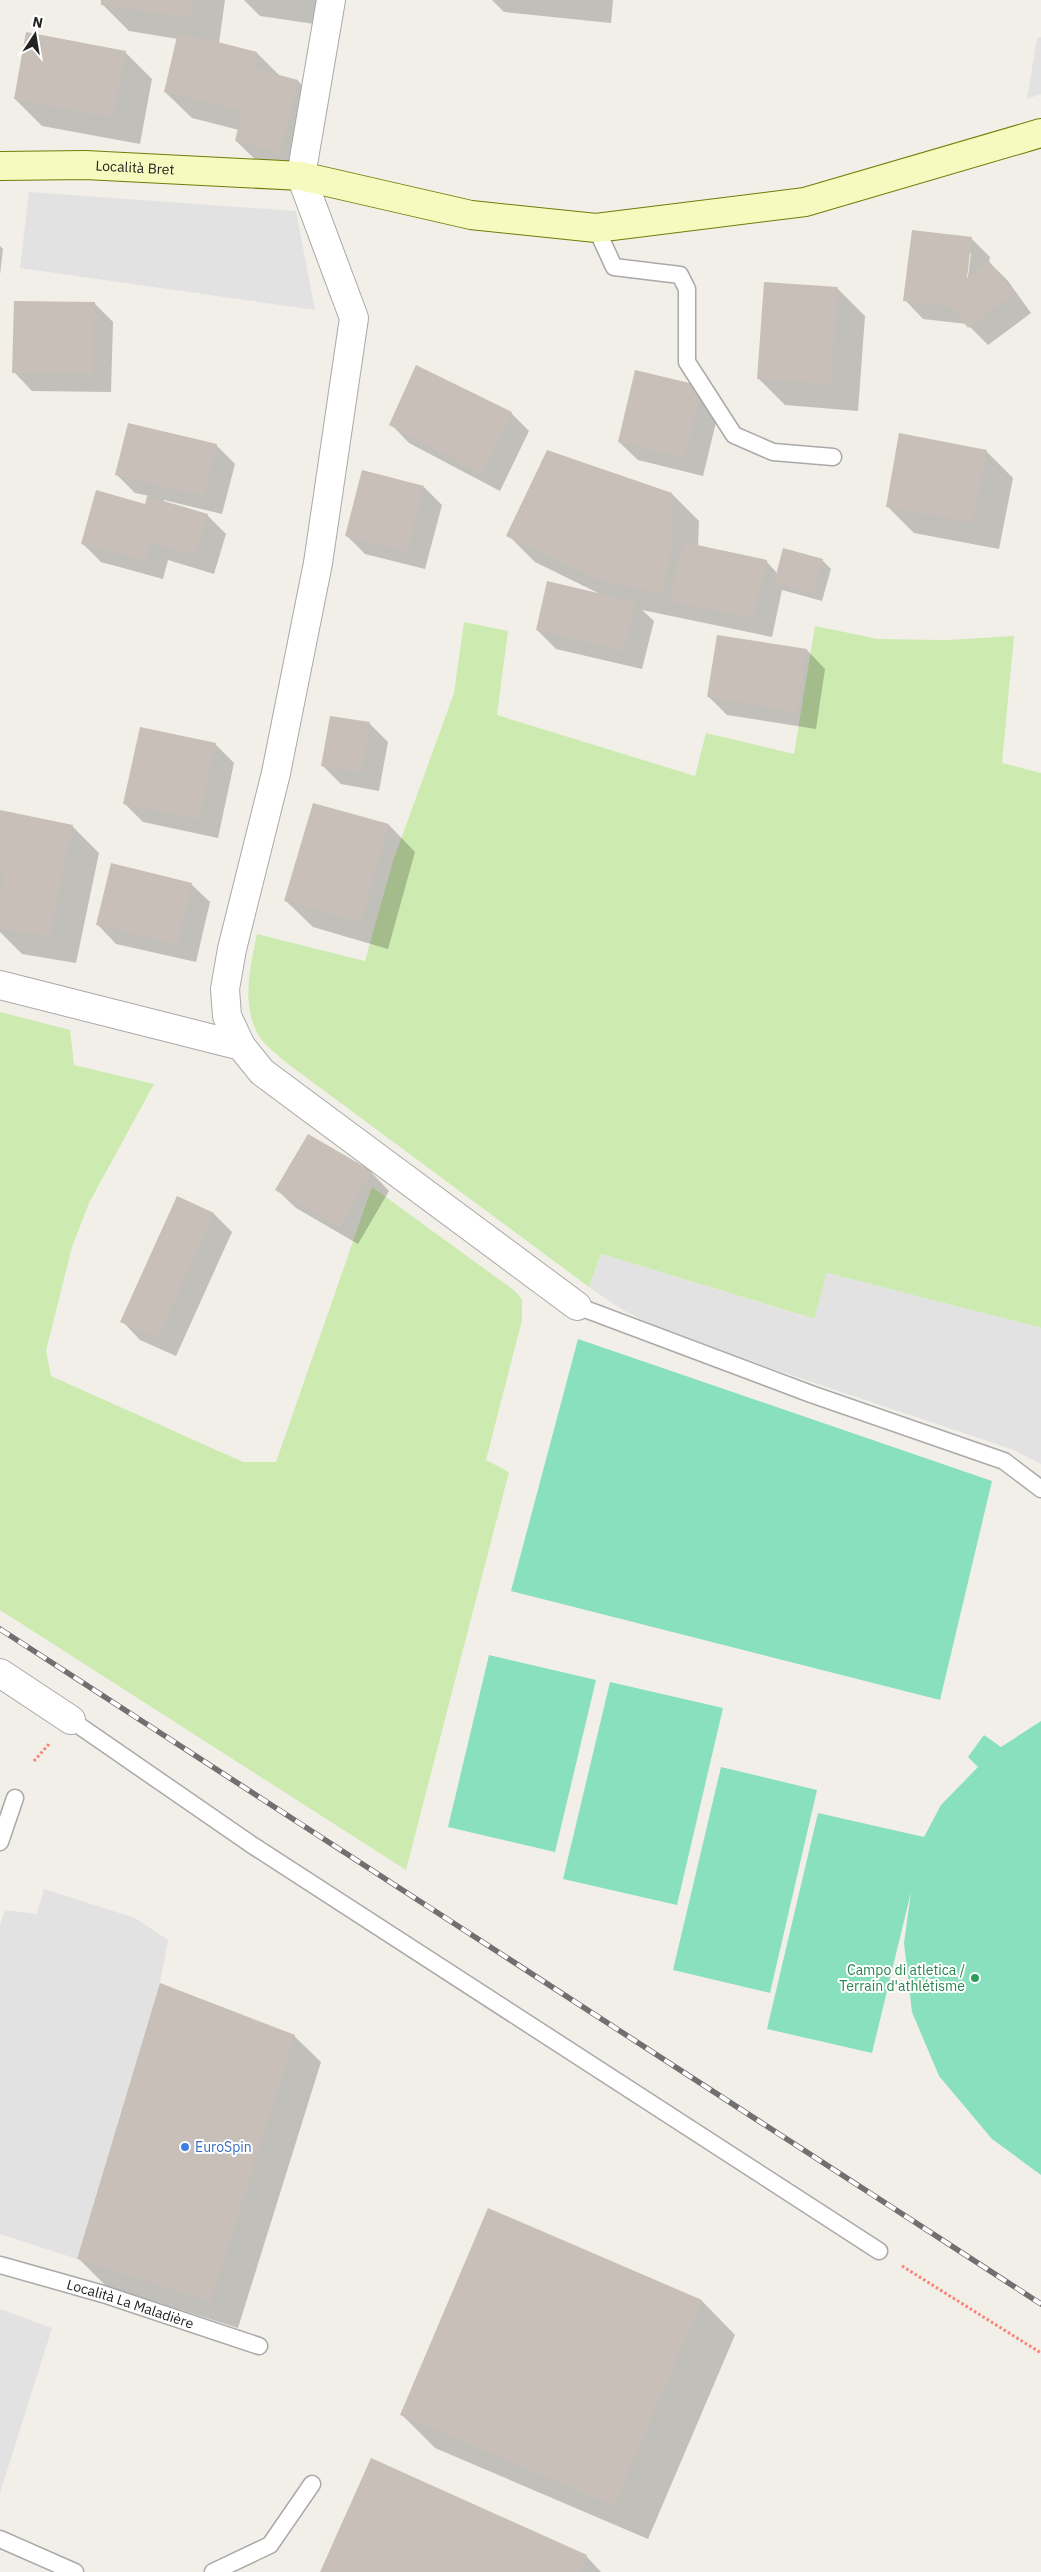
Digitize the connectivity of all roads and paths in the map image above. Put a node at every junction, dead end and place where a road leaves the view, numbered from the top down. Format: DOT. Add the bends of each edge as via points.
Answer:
graph roads {
  1 [pos="332,0"];
  2 [pos="1041,133"];
  3 [pos="0,166"];
  4 [pos="300,176"];
  5 [pos="596,228"];
  6 [pos="833,457"];
  7 [pos="0,985"];
  8 [pos="241,1046"];
  9 [pos="576,1306"];
  10 [pos="1041,1489"];
  11 [pos="0,1673"];
  12 [pos="71,1720"];
  13 [pos="15,1798"];
  14 [pos="0,1842"];
  15 [pos="879,2250"];
  16 [pos="0,2264"];
  17 [pos="259,2346"];
  18 [pos="1041,2353"];
  19 [pos="312,2484"];
  20 [pos="0,2540"];
  21 [pos="75,2572"];
  22 [pos="213,2572"];
  1 -- 4 [label="street"];
  2 -- 5 [label="street, Località Bret" via="805,202"];
  3 -- 4 [label="street, Località Bret" via="85,165"];
  4 -- 5 [label="street, Località Bret" via="471,215"];
  4 -- 8 [label="street" via="354,318 318,563 276,773 226,981 226,1016"];
  5 -- 6 [label="lane" via="614,266 680,275 687,288 687,362 734,435 773,452"];
  7 -- 8 [label="street"];
  8 -- 9 [label="street" via="262,1072"];
  9 -- 10 [label="lane" via="811,1394 1004,1461"];
  11 -- 12 [label="street"];
  12 -- 15 [label="lane" via="252,1845"];
  13 -- 14 [label="lane"];
  15 -- 18 [label="path"];
  16 -- 17 [label="lane, Località La Maladière"];
  19 -- 22 [label="lane" via="270,2545"];
  20 -- 21 [label="lane"];
}
